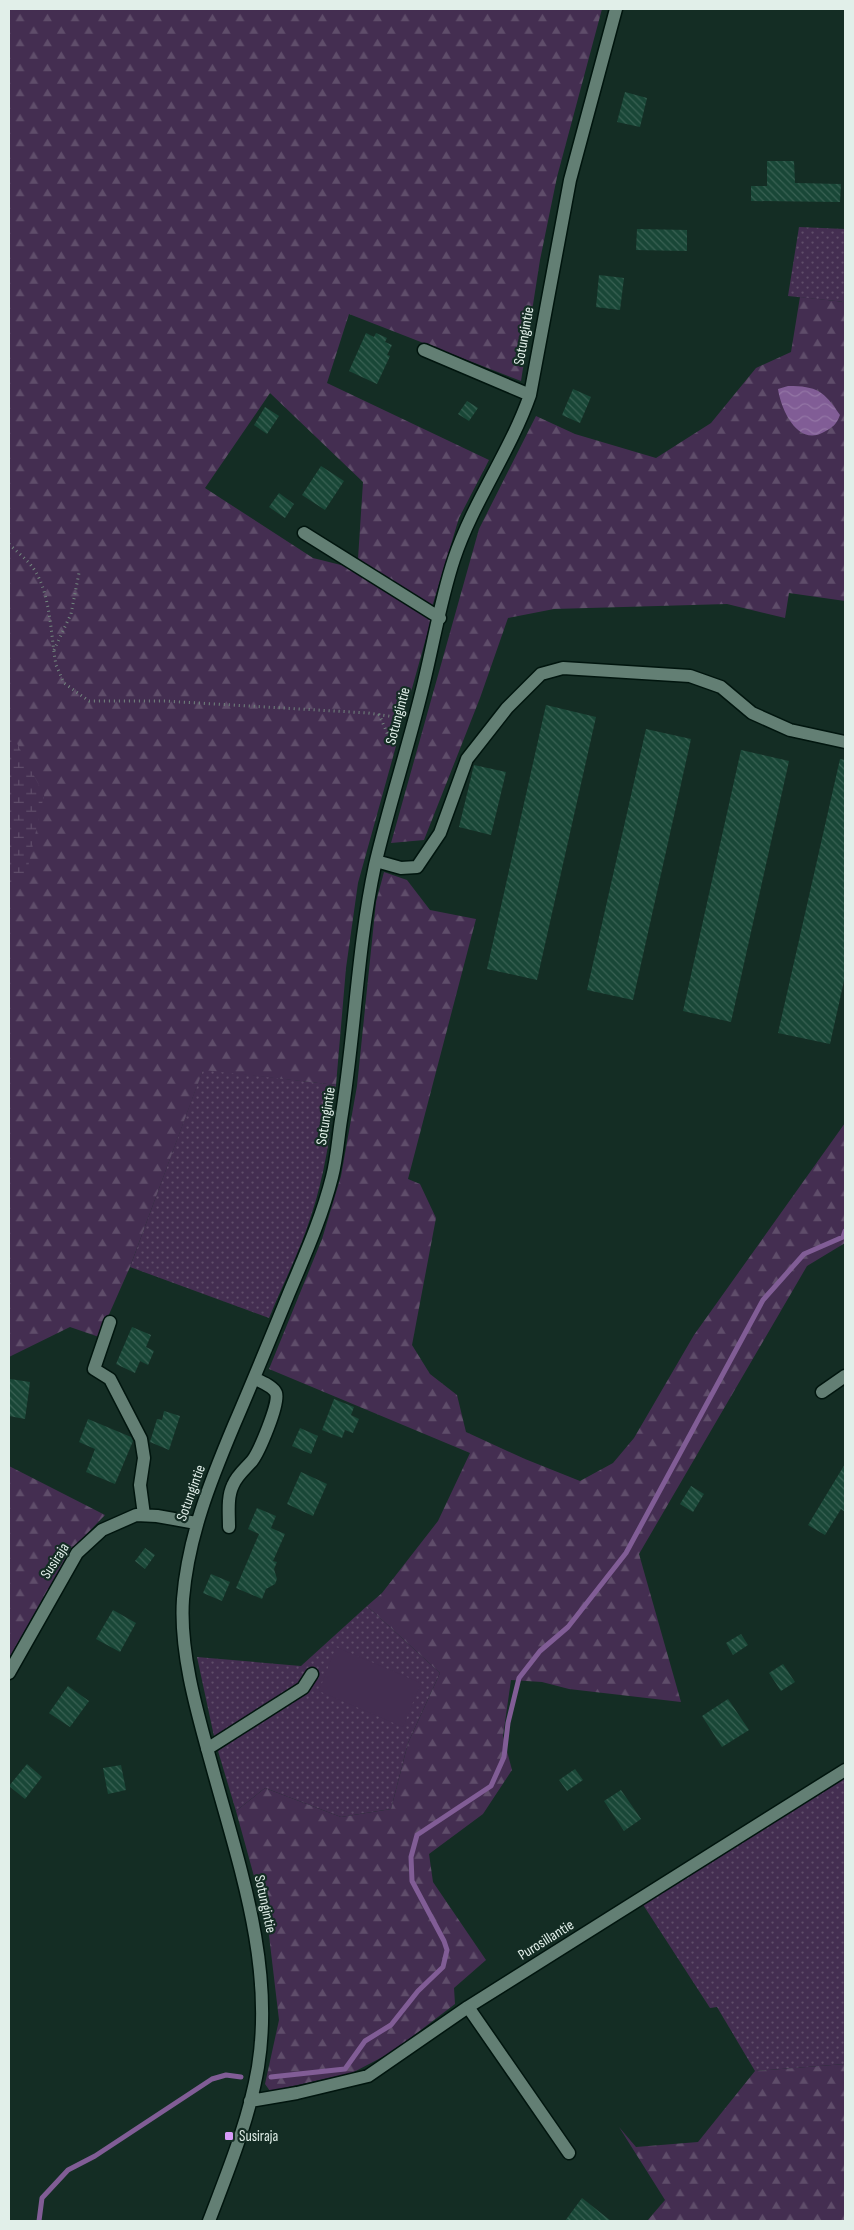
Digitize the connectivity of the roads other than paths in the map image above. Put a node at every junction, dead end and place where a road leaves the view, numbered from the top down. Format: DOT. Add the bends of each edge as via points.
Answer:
graph roads {
  1 [pos="616,9"];
  2 [pos="424,350"];
  3 [pos="530,395"];
  4 [pos="304,533"];
  5 [pos="440,618"];
  6 [pos="845,742"];
  7 [pos="376,861"];
  8 [pos="110,1322"];
  9 [pos="845,1376"];
  10 [pos="254,1378"];
  11 [pos="822,1392"];
  12 [pos="144,1515"];
  13 [pos="196,1524"];
  14 [pos="229,1526"];
  15 [pos="9,1673"];
  16 [pos="312,1674"];
  17 [pos="207,1749"];
  18 [pos="845,1770"];
  19 [pos="468,2007"];
  20 [pos="250,2101"];
  21 [pos="569,2154"];
  22 [pos="208,2221"];
  1 -- 3 [label="street, Sotungintie" via="570,180"];
  2 -- 3 [label="street"];
  3 -- 5 [label="street, Sotungintie" via="521,421 454,558"];
  4 -- 5 [label="street"];
  5 -- 7 [label="street, Sotungintie"];
  6 -- 7 [label="street" via="790,730 752,713 721,687 690,676 563,668 541,674 525,688 467,759 440,833 417,867 401,868"];
  7 -- 10 [label="street, Sotungintie" via="333,1174 317,1226"];
  8 -- 12 [label="street" via="94,1369 110,1379 141,1439 144,1458 140,1485"];
  9 -- 11 [label="street"];
  10 -- 13 [label="street, Sotungintie"];
  10 -- 14 [label="street" via="276,1391 277,1398 253,1460 232,1485"];
  12 -- 13 [label="street, Susiraja"];
  12 -- 15 [label="street, Susiraja" via="129,1517 102,1530 76,1553"];
  13 -- 17 [label="street, Sotungintie" via="183,1603 187,1659"];
  16 -- 17 [label="street" via="303,1688"];
  17 -- 20 [label="street, Sotungintie" via="242,1874 261,1978 260,2049"];
  18 -- 19 [label="street, Purosillantie"];
  19 -- 20 [label="street, Purosillantie" via="368,2076"];
  19 -- 21 [label="street"];
  20 -- 22 [label="street, Sotungintie" via="229,2171"];
}
